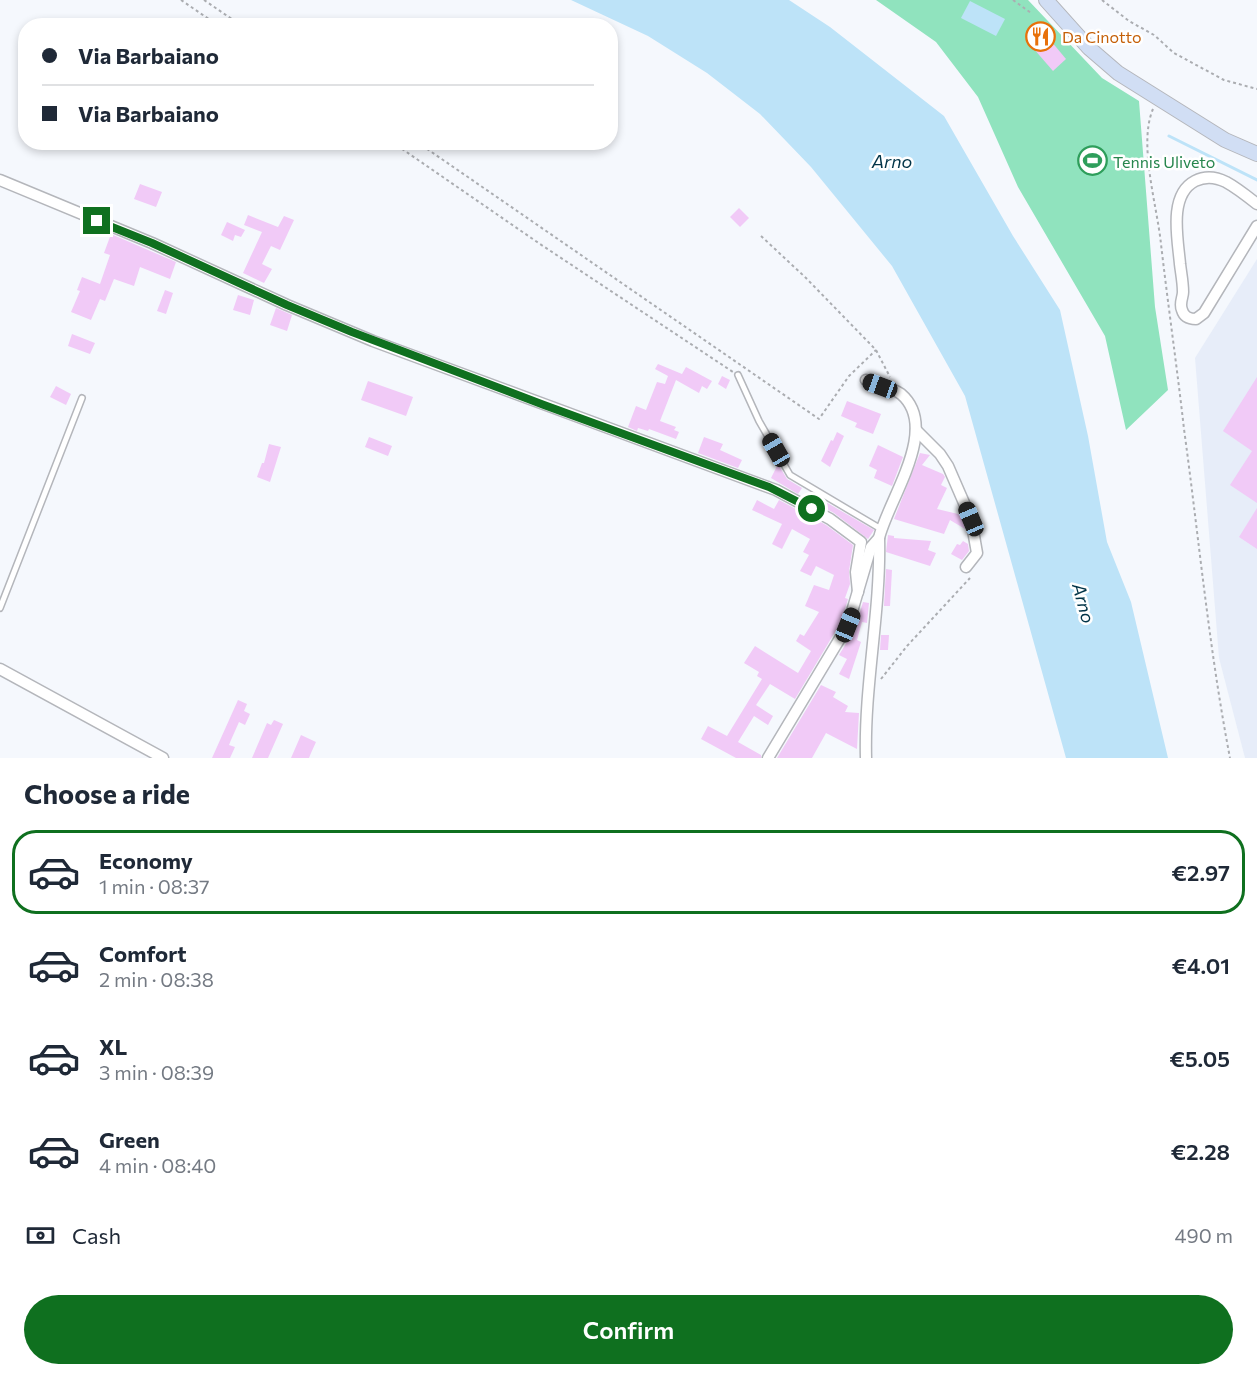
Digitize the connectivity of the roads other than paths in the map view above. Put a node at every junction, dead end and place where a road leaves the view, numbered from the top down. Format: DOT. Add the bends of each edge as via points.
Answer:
graph roads {
  1 [pos="1046,0"];
  2 [pos="1257,154"];
  3 [pos="0,180"];
  4 [pos="1257,204"];
  5 [pos="1257,226"];
  6 [pos="738,375"];
  7 [pos="866,380"];
  8 [pos="82,398"];
  9 [pos="916,430"];
  10 [pos="880,533"];
  11 [pos="970,570"];
  12 [pos="858,592"];
  13 [pos="0,608"];
  14 [pos="1,672"];
  15 [pos="163,758"];
  16 [pos="768,758"];
  17 [pos="866,758"];
  1 -- 2 [label="main road" via="1089,48 1118,73 1225,140"];
  3 -- 12 [label="street" via="373,340 776,490 830,519 861,542 856,572"];
  4 -- 5 [label="street" via="1228,183 1211,178 1201,178 1183,192 1178,208 1183,293 1180,305 1187,317 1196,319 1204,313"];
  6 -- 10 [label="lane" via="790,475"];
  7 -- 9 [label="street" via="895,391 907,402"];
  8 -- 13 [label="lane"];
  9 -- 10 [label="street" via="914,453"];
  9 -- 11 [label="street" via="945,460 971,519 976,553"];
  10 -- 12 [label="street" via="871,547"];
  10 -- 17 [label="street"];
  12 -- 16 [label="street" via="848,625"];
  14 -- 15 [label="street"];
}
